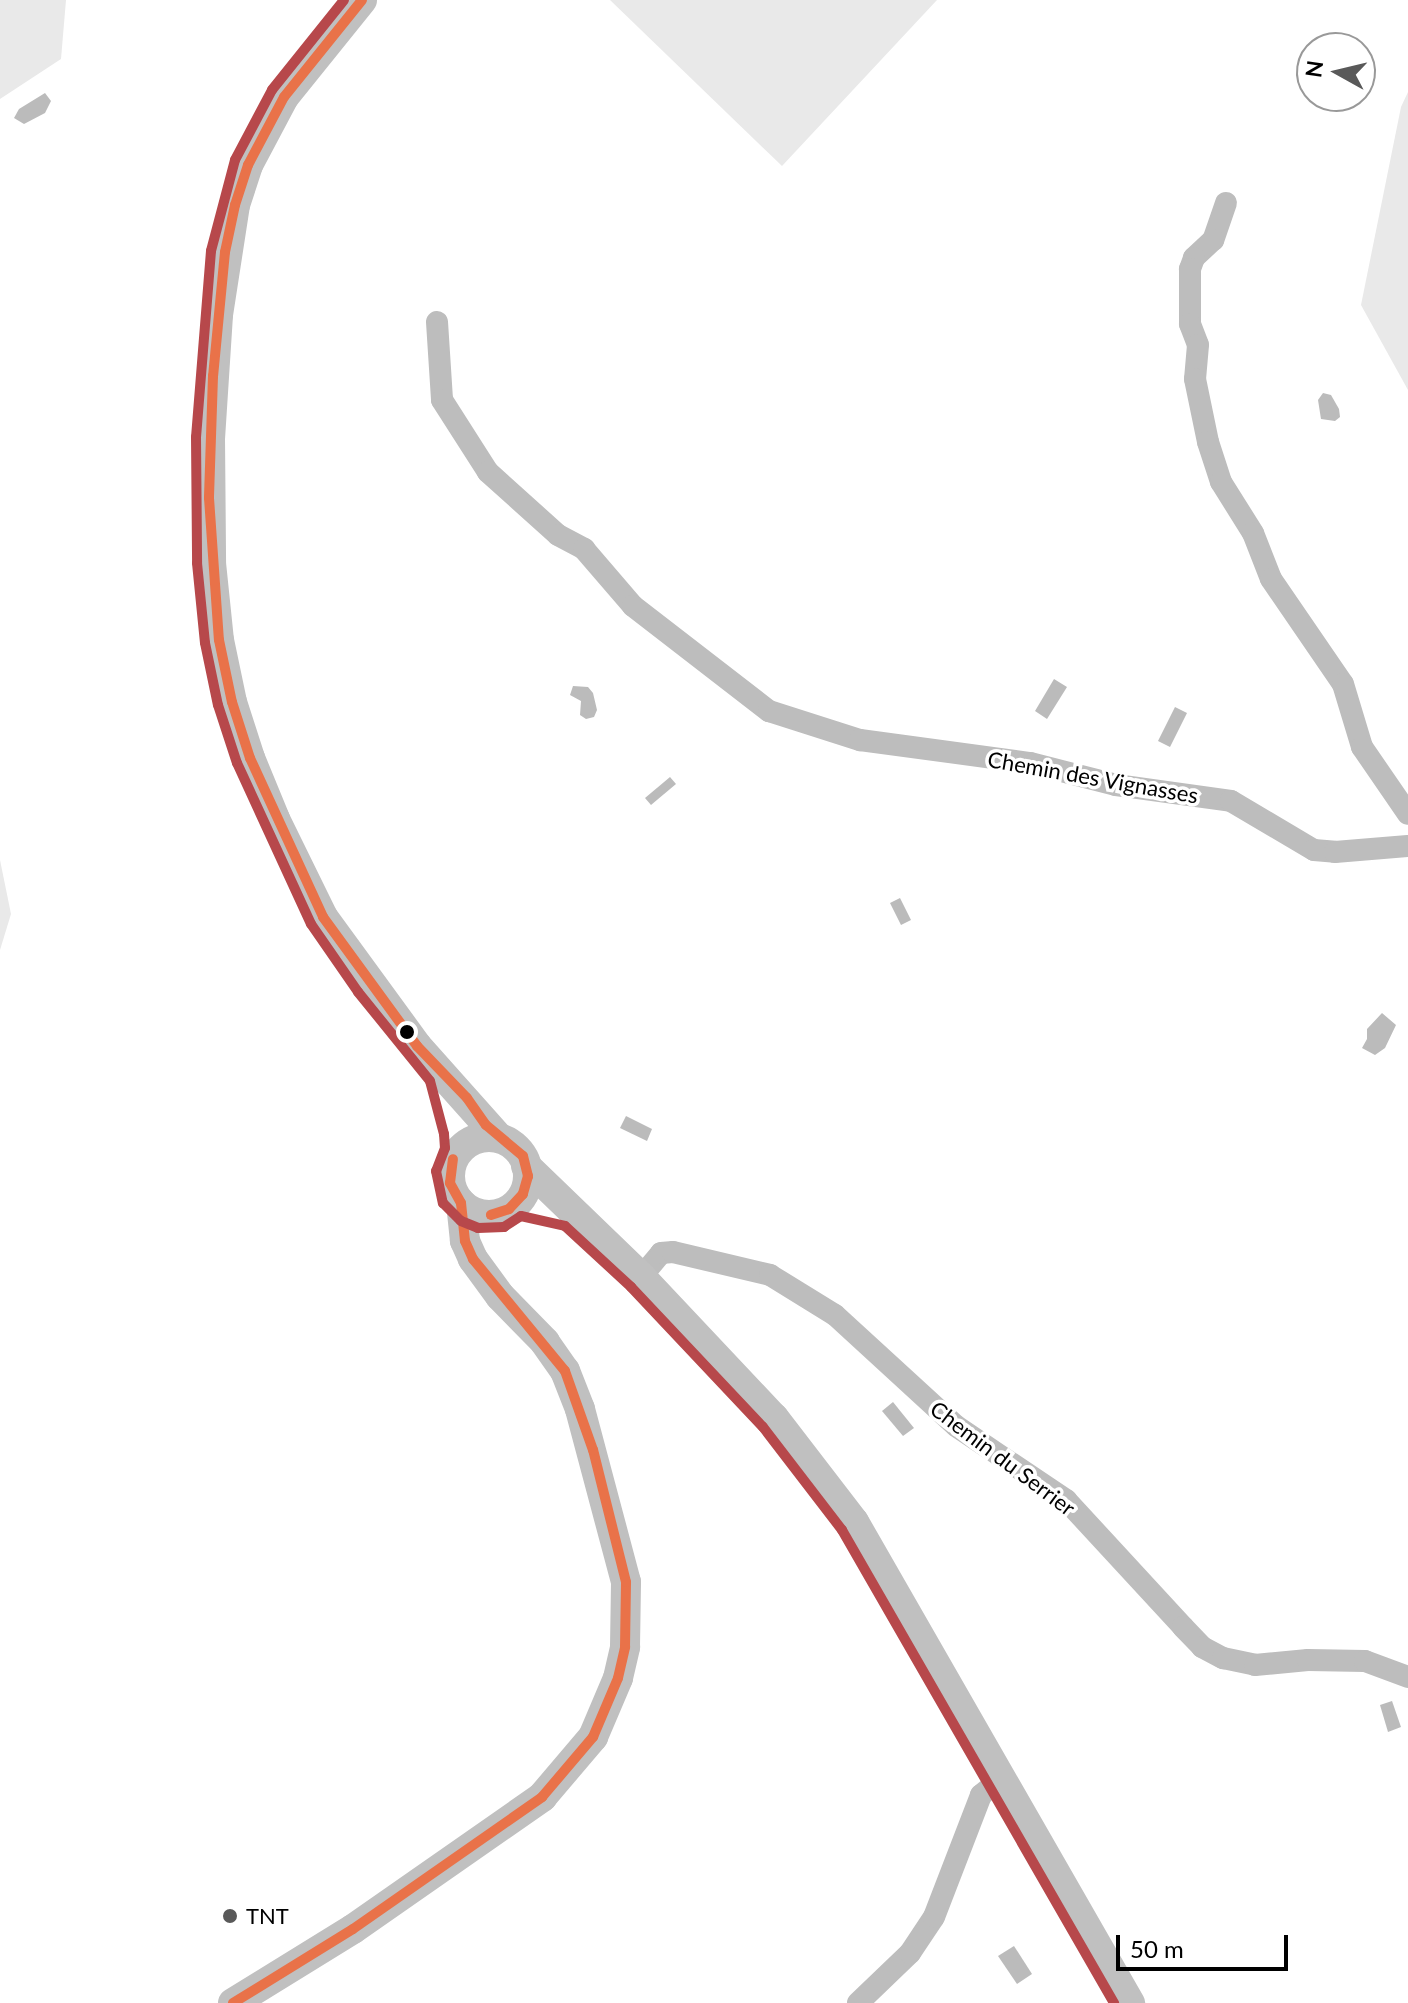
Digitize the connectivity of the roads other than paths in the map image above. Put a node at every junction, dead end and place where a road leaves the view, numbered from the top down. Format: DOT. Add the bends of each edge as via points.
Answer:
graph roads {
  1 [pos="362,0"];
  2 [pos="1226,203"];
  3 [pos="437,322"];
  4 [pos="1408,814"];
  5 [pos="1408,846"];
  6 [pos="443,1075"];
  7 [pos="499,1138"];
  8 [pos="459,1150"];
  9 [pos="526,1166"];
  10 [pos="461,1203"];
  11 [pos="504,1208"];
  12 [pos="572,1213"];
  13 [pos="641,1277"];
  14 [pos="485,1278"];
  15 [pos="1408,1677"];
  16 [pos="1001,1779"];
  17 [pos="233,2003"];
  18 [pos="858,2003"];
  19 [pos="1130,2003"];
  1 -- 6 [label="main road" via="284,97 248,165 230,227 217,329 209,498 219,640 232,702 275,819 323,917"];
  2 -- 4 [label="street" via="1213,240 1190,269 1190,324 1198,345 1195,379 1208,442 1221,482 1253,533 1271,579 1343,684 1362,747"];
  3 -- 5 [label="street, Chemin des Vignasses" via="442,400 488,472 558,535 584,549 633,606 769,711 860,740 1030,763 1116,785 1231,801 1314,850"];
  6 -- 7 [label="main road"];
  6 -- 8 [label="main road" via="454,1107"];
  7 -- 8 [label="main road" via="477,1138"];
  7 -- 9 [label="main road" via="516,1148"];
  8 -- 10 [label="main road" via="450,1183"];
  9 -- 11 [label="main road" via="526,1185"];
  9 -- 12 [label="main road"];
  10 -- 11 [label="main road" via="480,1214"];
  10 -- 14 [label="main road" via="465,1241"];
  11 -- 12 [label="main road" via="547,1204"];
  11 -- 14 [label="main road" via="483,1241"];
  12 -- 13 [label="main road"];
  13 -- 15 [label="street, Chemin du Serrier" via="661,1253 673,1252 770,1275 835,1315 956,1426 1066,1500 1202,1647 1223,1658 1255,1665 1365,1661"];
  13 -- 16 [label="main road" via="774,1418 854,1522"];
  14 -- 17 [label="main road" via="565,1371 593,1450 626,1582 625,1647 608,1708 593,1737 542,1797 353,1929"];
  16 -- 18 [label="street" via="981,1795 934,1917 910,1953"];
  16 -- 19 [label="main road"];
}
